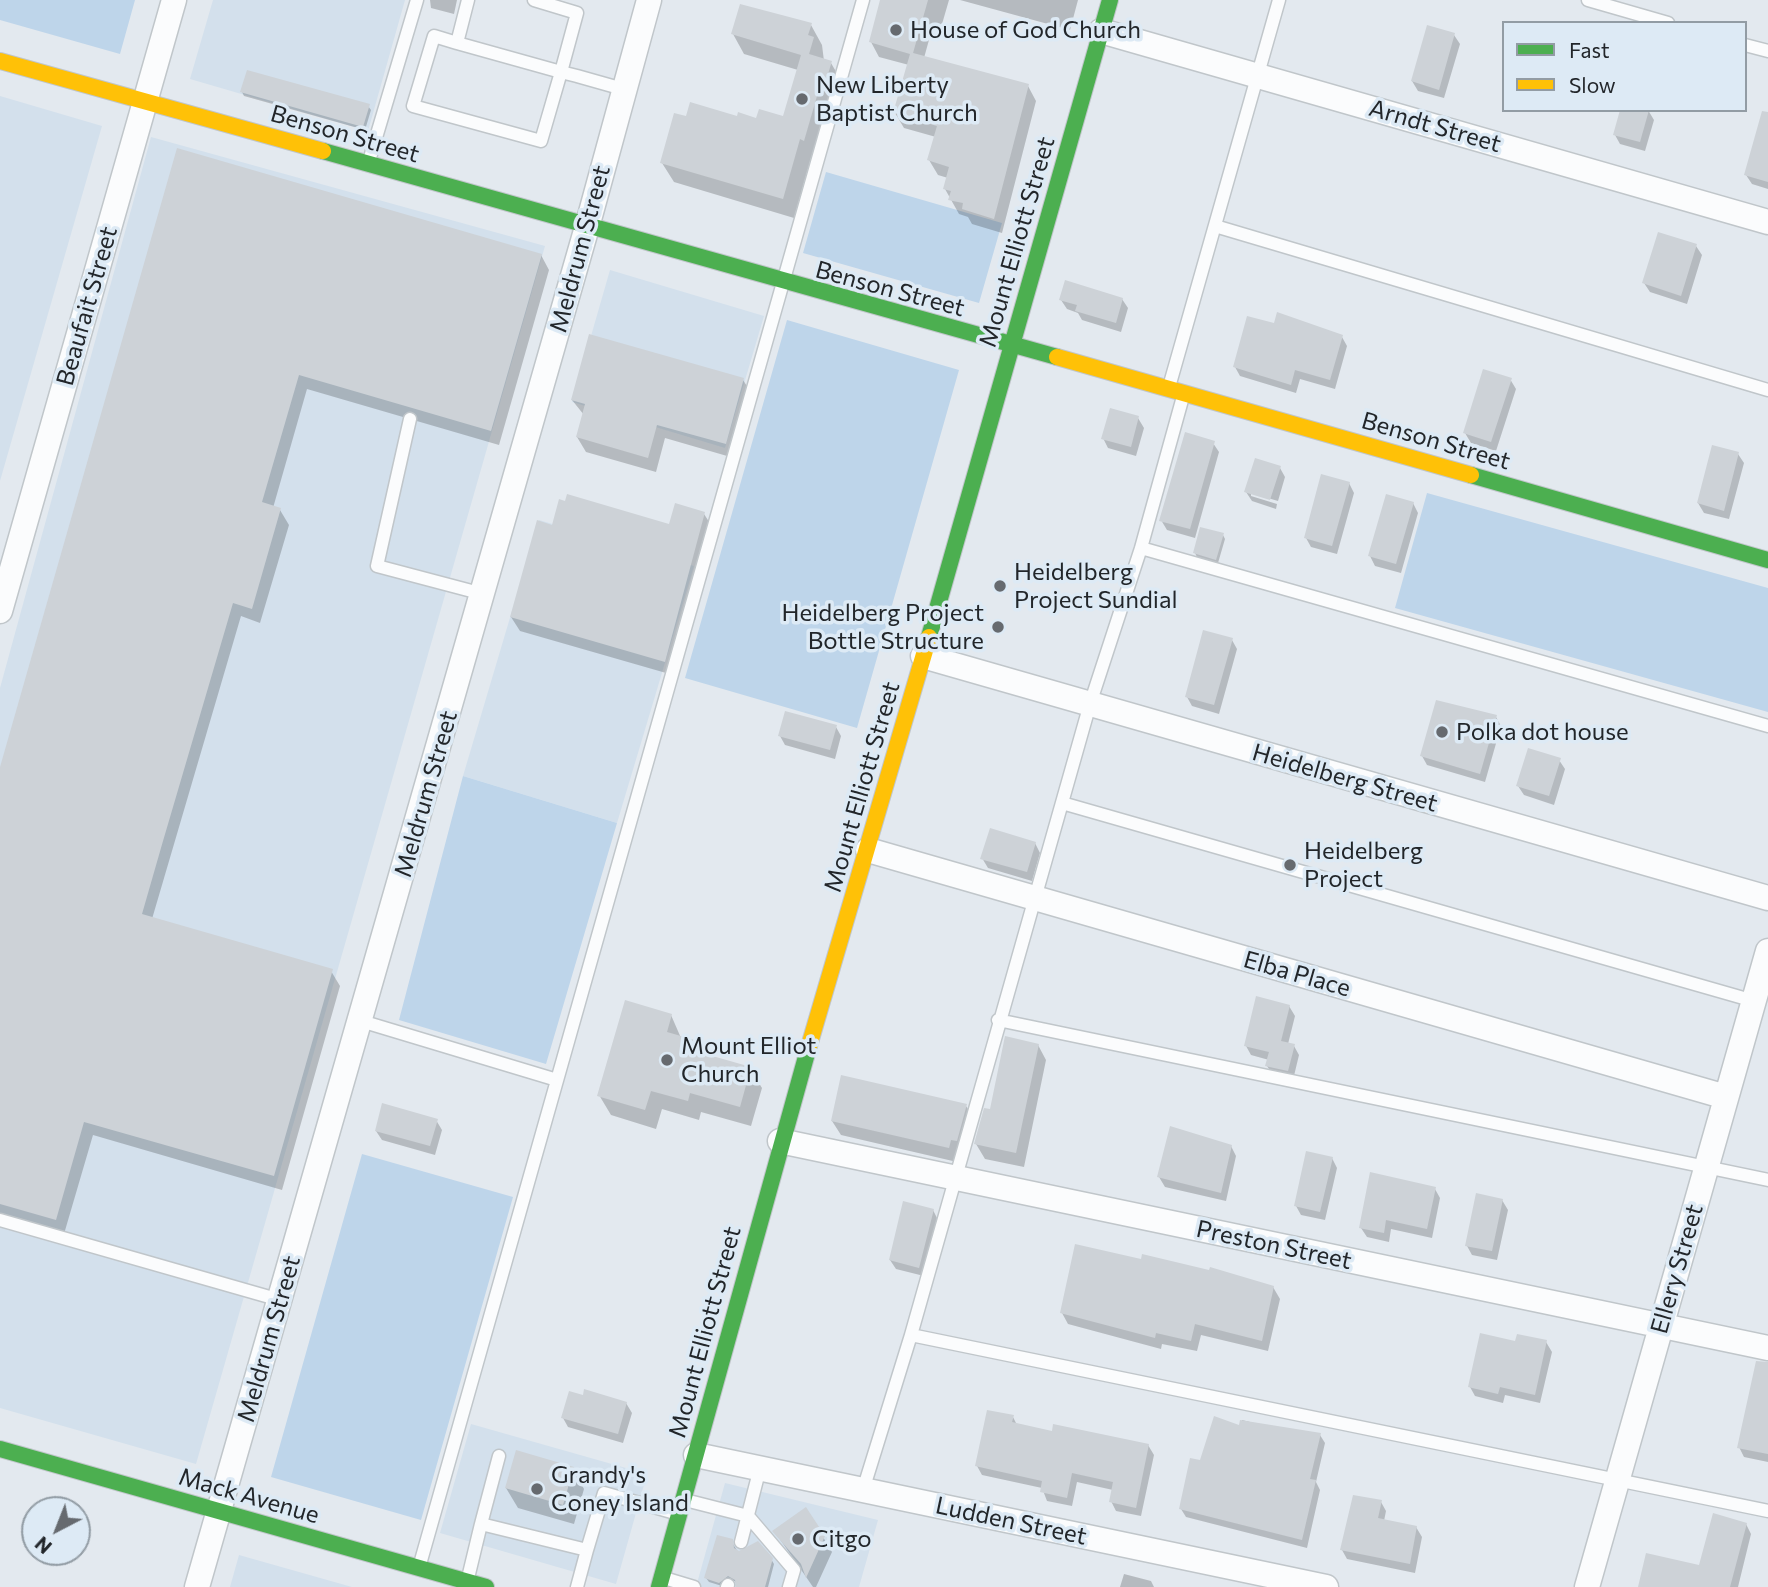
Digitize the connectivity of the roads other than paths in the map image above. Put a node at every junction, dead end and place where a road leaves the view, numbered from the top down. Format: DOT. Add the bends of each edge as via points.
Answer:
graph roads {
  1 [pos="174,0"];
  2 [pos="417,0"];
  3 [pos="468,0"];
  4 [pos="534,0"];
  5 [pos="649,0"];
  6 [pos="863,0"];
  7 [pos="1110,0"];
  8 [pos="1279,0"];
  9 [pos="1588,0"];
  10 [pos="1661,21"];
  11 [pos="1101,31"];
  12 [pos="457,43"];
  13 [pos="1747,46"];
  14 [pos="1768,51"];
  15 [pos="0,61"];
  16 [pos="561,72"];
  17 [pos="1258,75"];
  18 [pos="623,89"];
  19 [pos="145,101"];
  20 [pos="368,164"];
  21 [pos="1768,222"];
  22 [pos="1215,226"];
  23 [pos="587,227"];
  24 [pos="783,282"];
  25 [pos="1011,345"];
  26 [pos="1177,390"];
  27 [pos="1768,390"];
  28 [pos="411,419"];
  29 [pos="1141,548"];
  30 [pos="1768,560"];
  31 [pos="483,594"];
  32 [pos="0,611"];
  33 [pos="923,656"];
  34 [pos="1090,704"];
  35 [pos="1768,726"];
  36 [pos="1062,803"];
  37 [pos="868,850"];
  38 [pos="1034,898"];
  39 [pos="1768,898"];
  40 [pos="1768,951"];
  41 [pos="1754,1001"];
  42 [pos="998,1020"];
  43 [pos="361,1021"];
  44 [pos="557,1080"];
  45 [pos="1726,1097"];
  46 [pos="780,1141"];
  47 [pos="1706,1167"];
  48 [pos="957,1178"];
  49 [pos="1768,1180"];
  50 [pos="0,1220"];
  51 [pos="280,1300"];
  52 [pos="1661,1326"];
  53 [pos="911,1335"];
  54 [pos="1768,1348"];
  55 [pos="0,1449"];
  56 [pos="499,1455"];
  57 [pos="696,1455"];
  58 [pos="760,1468"];
  59 [pos="1618,1480"];
  60 [pos="863,1490"];
  61 [pos="681,1507"];
  62 [pos="219,1511"];
  63 [pos="1768,1511"];
  64 [pos="748,1516"];
  65 [pos="481,1524"];
  66 [pos="741,1542"];
  67 [pos="587,1550"];
  68 [pos="419,1568"];
  69 [pos="467,1582"];
  70 [pos="660,1582"];
  71 [pos="197,1587"];
  72 [pos="486,1587"];
  73 [pos="577,1587"];
  74 [pos="694,1587"];
  75 [pos="789,1587"];
  76 [pos="1326,1587"];
  77 [pos="1587,1587"];
  1 -- 19 [label="street, Beaufait Street"];
  2 -- 20 [label="lane"];
  3 -- 12 [label="lane"];
  4 -- 16 [label="lane" via="577,13"];
  5 -- 18 [label="street, Meldrum Street"];
  6 -- 24 [label="lane"];
  7 -- 11 [label="main road, Mount Elliott Street"];
  8 -- 17 [label="lane"];
  9 -- 10 [label="lane"];
  11 -- 17 [label="street, Arndt Street"];
  11 -- 25 [label="main road, Mount Elliott Street"];
  12 -- 16 [label="lane"];
  12 -- 16 [label="lane" via="434,36 413,106 541,141"];
  13 -- 14 [label="lane"];
  15 -- 19 [label="main road, Benson Street"];
  16 -- 18 [label="lane"];
  17 -- 21 [label="street, Arndt Street"];
  17 -- 22 [label="lane"];
  18 -- 23 [label="street, Meldrum Street"];
  19 -- 20 [label="main road, Benson Street"];
  19 -- 32 [label="street, Beaufait Street"];
  20 -- 23 [label="main road, Benson Street"];
  22 -- 26 [label="lane"];
  22 -- 27 [label="lane"];
  23 -- 24 [label="main road, Benson Street"];
  23 -- 31 [label="street, Meldrum Street"];
  24 -- 25 [label="main road, Benson Street"];
  24 -- 44 [label="lane"];
  25 -- 26 [label="main road, Benson Street"];
  25 -- 33 [label="main road, Mount Elliott Street"];
  26 -- 29 [label="lane"];
  26 -- 30 [label="main road, Benson Street"];
  28 -- 31 [label="lane" via="377,566"];
  29 -- 34 [label="lane"];
  29 -- 35 [label="lane"];
  31 -- 43 [label="street, Meldrum Street"];
  33 -- 34 [label="street, Heidelberg Street"];
  33 -- 37 [label="main road, Mount Elliott Street"];
  34 -- 36 [label="lane"];
  34 -- 39 [label="street, Heidelberg Street"];
  36 -- 38 [label="lane"];
  36 -- 41 [label="lane"];
  37 -- 38 [label="street, Elba Place"];
  37 -- 46 [label="main road, Mount Elliott Street"];
  38 -- 42 [label="lane"];
  38 -- 45 [label="street, Elba Place"];
  40 -- 41 [label="street, Ellery Street"];
  41 -- 45 [label="street, Ellery Street"];
  42 -- 47 [label="lane"];
  42 -- 48 [label="lane"];
  43 -- 44 [label="lane"];
  43 -- 51 [label="street, Meldrum Street"];
  44 -- 68 [label="lane"];
  45 -- 47 [label="street, Ellery Street"];
  46 -- 48 [label="street, Preston Street"];
  46 -- 57 [label="main road, Mount Elliott Street"];
  47 -- 49 [label="lane"];
  47 -- 52 [label="street, Ellery Street"];
  48 -- 52 [label="street, Preston Street"];
  48 -- 53 [label="lane"];
  50 -- 51 [label="lane"];
  51 -- 62 [label="street, Meldrum Street"];
  52 -- 54 [label="street, Preston Street"];
  52 -- 59 [label="street, Ellery Street"];
  53 -- 59 [label="lane"];
  53 -- 60 [label="lane"];
  55 -- 62 [label="main road, Mack Avenue"];
  56 -- 65 [label="lane"];
  57 -- 58 [label="street, Ludden Street"];
  57 -- 61 [label="main road, Mount Elliott Street"];
  58 -- 60 [label="street, Ludden Street"];
  58 -- 64 [label="lane"];
  59 -- 63 [label="lane"];
  59 -- 77 [label="street, Ellery Street"];
  60 -- 76 [label="street, Ludden Street"];
  61 -- 64 [label="lane"];
  61 -- 67 [label="lane" via="604,1493"];
  61 -- 70 [label="main road, Mount Elliott Street"];
  62 -- 68 [label="main road, Mack Avenue"];
  62 -- 71 [label="street, Meldrum Street"];
  64 -- 66 [label="lane"];
  64 -- 75 [label="lane" via="794,1570"];
  65 -- 67 [label="lane"];
  65 -- 69 [label="lane"];
  67 -- 73 [label="lane"];
  68 -- 69 [label="main road, Mack Avenue"];
  69 -- 72 [label="main road, Mack Avenue"];
  70 -- 74 [label="lane"];
}
